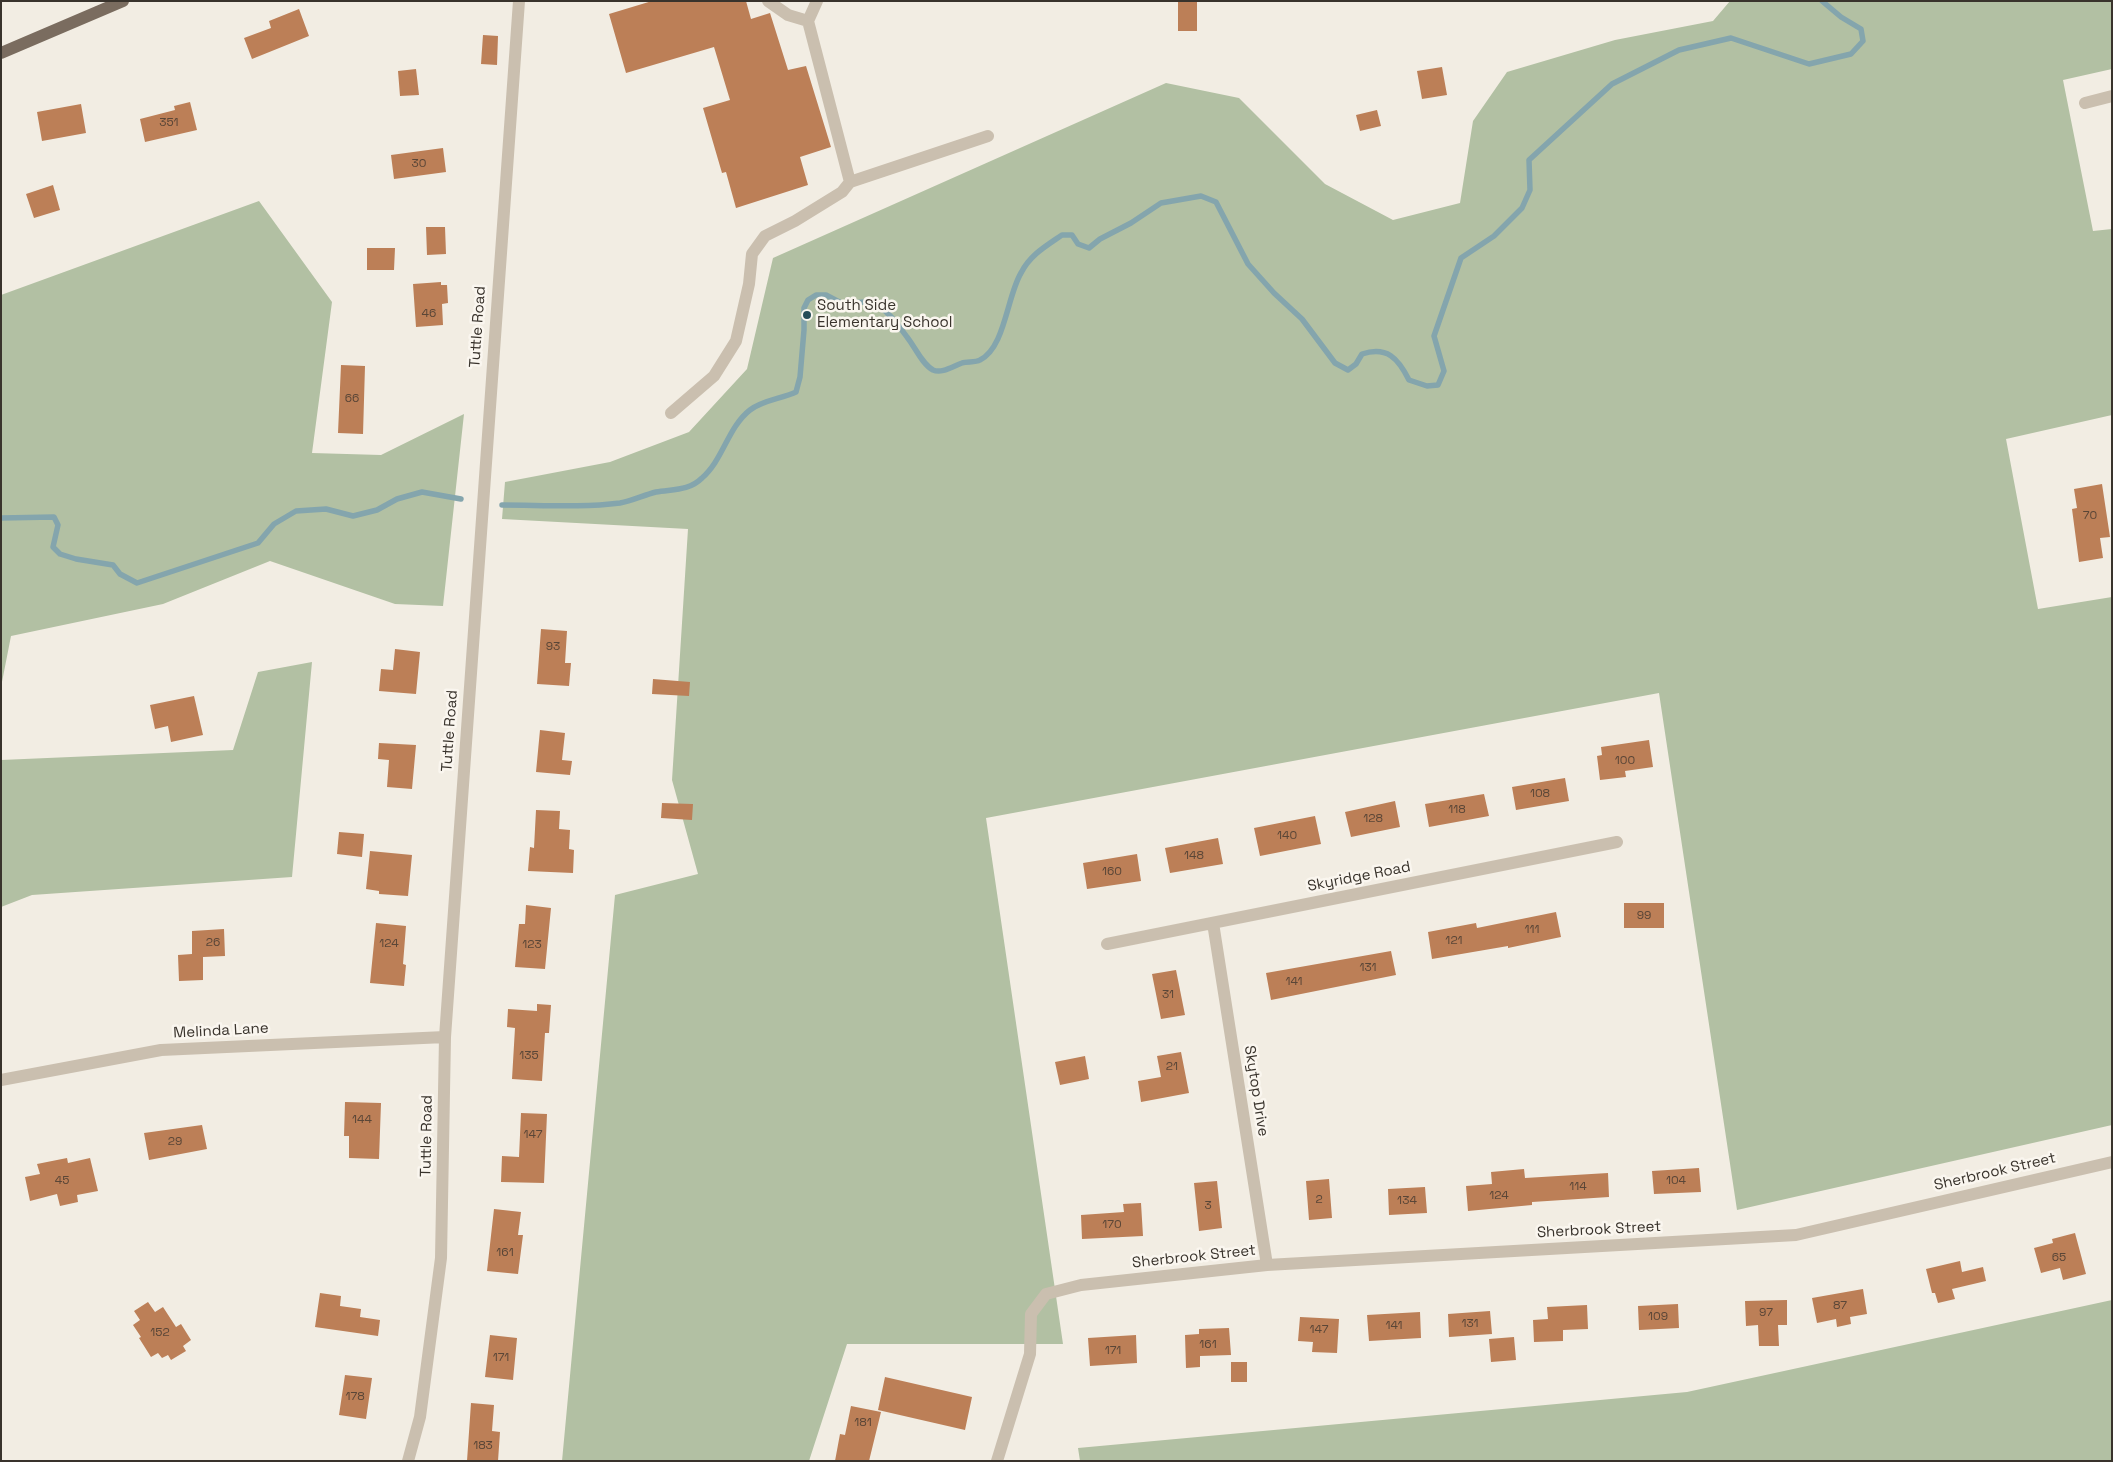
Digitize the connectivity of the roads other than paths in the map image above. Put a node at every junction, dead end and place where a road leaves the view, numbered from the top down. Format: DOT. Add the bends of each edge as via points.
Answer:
graph roads {
  1 [pos="123,1"];
  2 [pos="519,1"];
  3 [pos="768,1"];
  4 [pos="817,1"];
  5 [pos="808,21"];
  6 [pos="1,54"];
  7 [pos="2112,96"];
  8 [pos="2085,103"];
  9 [pos="988,136"];
  10 [pos="850,182"];
  11 [pos="671,413"];
  12 [pos="1617,842"];
  13 [pos="1213,923"];
  14 [pos="1107,944"];
  15 [pos="445,1037"];
  16 [pos="1,1080"];
  17 [pos="2112,1162"];
  18 [pos="1267,1265"];
  19 [pos="408,1461"];
  20 [pos="997,1461"];
  1 -- 6 [label="main road"];
  2 -- 15 [label="street, Tuttle Road"];
  3 -- 5 [label="street" via="788,16"];
  4 -- 5 [label="street"];
  5 -- 10 [label="street"];
  7 -- 8 [label="street"];
  9 -- 10 [label="street"];
  10 -- 11 [label="street" via="842,192 765,236 752,254 736,341 714,376"];
  12 -- 13 [label="street, Skyridge Road"];
  13 -- 14 [label="street, Skyridge Road"];
  13 -- 18 [label="street, Skytop Drive"];
  15 -- 16 [label="street, Melinda Lane" via="161,1050"];
  15 -- 19 [label="street, Tuttle Road" via="441,1258 420,1416"];
  17 -- 18 [label="street, Sherbrook Street" via="1796,1235"];
  18 -- 20 [label="street, Sherbrook Street" via="1081,1285 1046,1294 1031,1314 1030,1354"];
}
